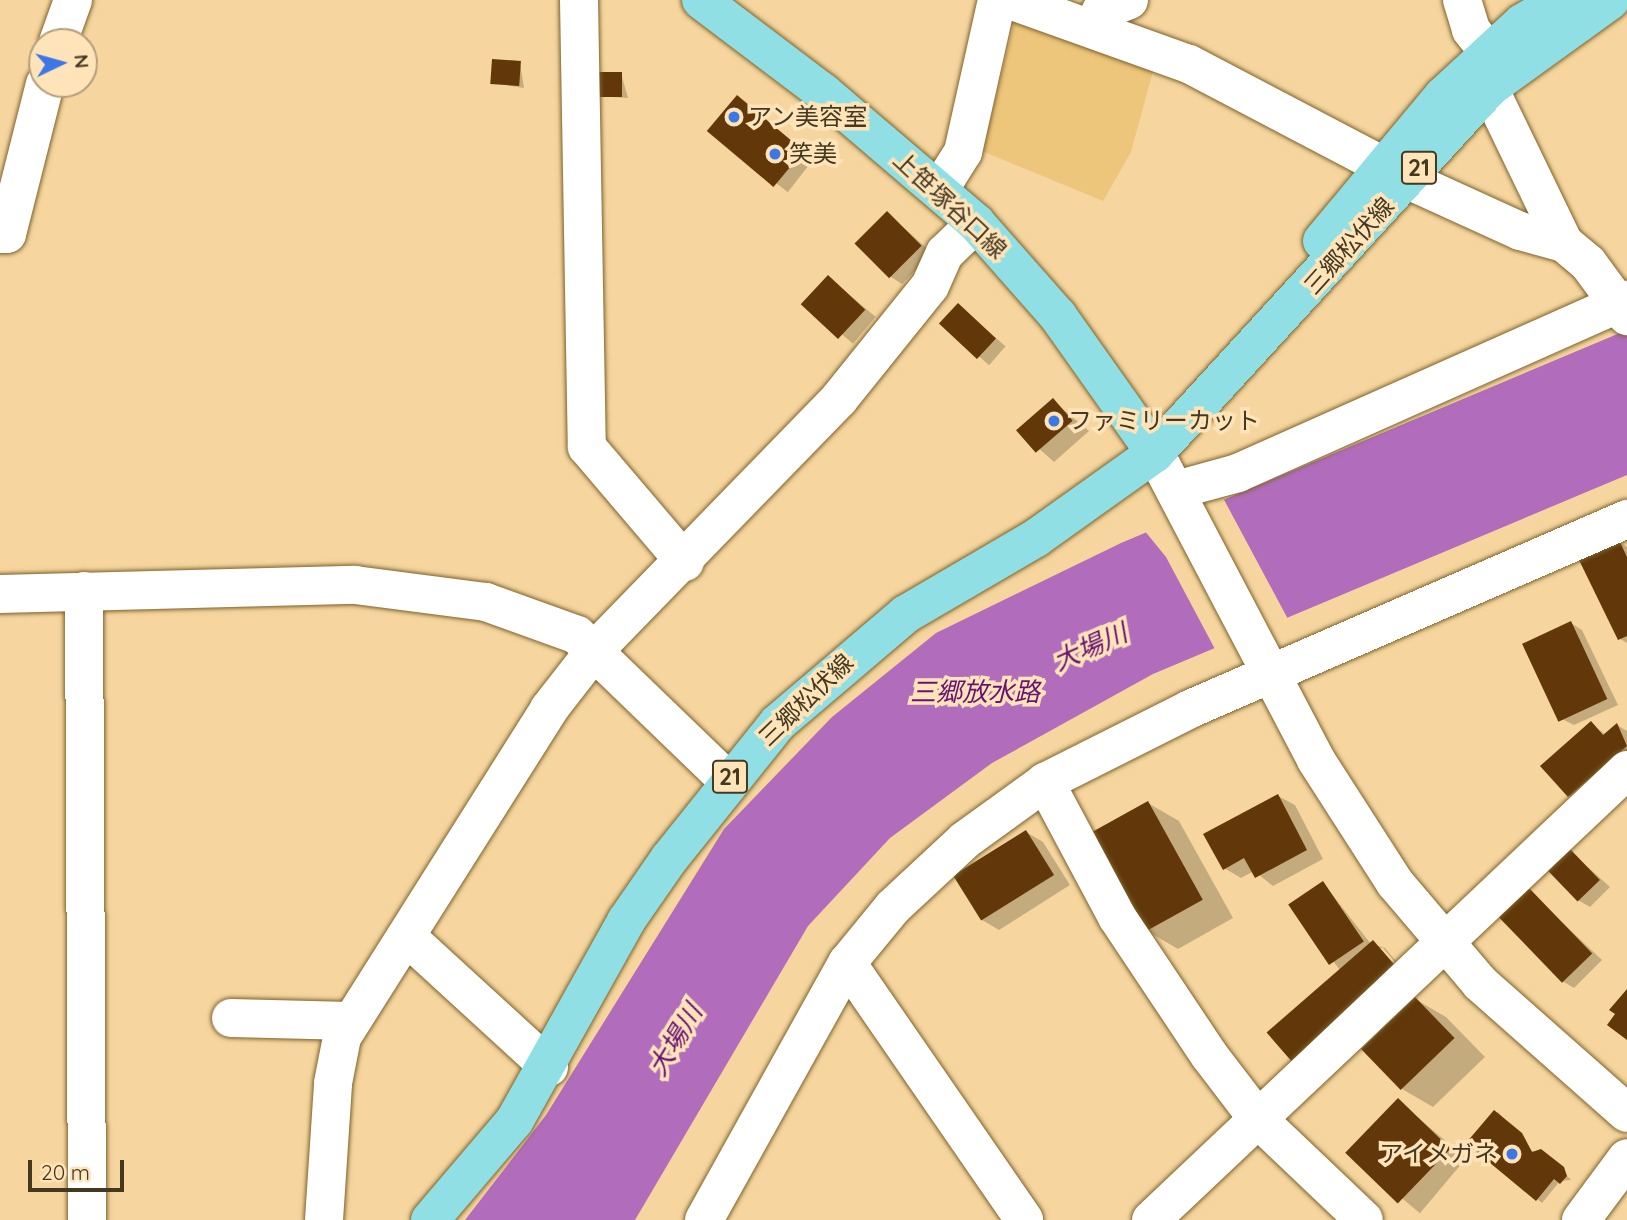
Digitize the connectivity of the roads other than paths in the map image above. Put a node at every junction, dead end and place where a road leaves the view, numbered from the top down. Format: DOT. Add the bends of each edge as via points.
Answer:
graph roads {
  1 [pos="73,0"];
  2 [pos="579,0"];
  3 [pos="997,0"];
  4 [pos="1010,0"];
  5 [pos="1129,0"];
  6 [pos="1462,0"];
  7 [pos="1562,0"];
  8 [pos="1611,0"];
  9 [pos="721,5"];
  10 [pos="1093,26"];
  11 [pos="63,28"];
  12 [pos="1489,70"];
  13 [pos="41,98"];
  14 [pos="1396,173"];
  15 [pos="939,190"];
  16 [pos="976,223"];
  17 [pos="0,234"];
  18 [pos="1564,243"];
  19 [pos="1624,307"];
  20 [pos="1155,453"];
  21 [pos="1180,498"];
  22 [pos="1627,519"];
  23 [pos="685,562"];
  24 [pos="84,591"];
  25 [pos="0,594"];
  26 [pos="595,650"];
  27 [pos="1269,668"];
  28 [pos="1627,770"];
  29 [pos="727,780"];
  30 [pos="1045,782"];
  31 [pos="406,936"];
  32 [pos="1444,944"];
  33 [pos="846,963"];
  34 [pos="231,1018"];
  35 [pos="351,1021"];
  36 [pos="549,1067"];
  37 [pos="1627,1113"];
  38 [pos="1258,1119"];
  39 [pos="1627,1158"];
  40 [pos="718,1212"];
  41 [pos="1591,1216"];
  42 [pos="87,1220"];
  43 [pos="324,1220"];
  44 [pos="430,1220"];
  45 [pos="1024,1220"];
  46 [pos="1151,1220"];
  47 [pos="1364,1220"];
  1 -- 11 [label="street"];
  2 -- 23 [label="street" via="587,447"];
  3 -- 15 [label="street" via="961,159"];
  4 -- 10 [label="street"];
  5 -- 10 [label="street" via="1101,11"];
  6 -- 12 [label="street"];
  7 -- 12 [label="main road, 三郷松伏線 / 21"];
  8 -- 12 [label="main road, 三郷松伏線 / 21"];
  9 -- 15 [label="main road, 上笹塚谷口線"];
  10 -- 14 [label="street" via="1189,64"];
  12 -- 14 [label="main road, 三郷松伏線 / 21"];
  12 -- 18 [label="street"];
  13 -- 17 [label="street" via="7,234"];
  14 -- 18 [label="street" via="1520,232"];
  14 -- 20 [label="main road, 三郷松伏線 / 21" via="1299,271 1245,357"];
  15 -- 16 [label="main road, 上笹塚谷口線"];
  16 -- 20 [label="main road, 上笹塚谷口線" via="1058,316"];
  16 -- 23 [label="street" via="945,253 930,286 839,399"];
  18 -- 19 [label="street" via="1588,263"];
  19 -- 21 [label="street"];
  20 -- 21 [label="street"];
  20 -- 29 [label="main road, 三郷松伏線 / 21" via="1097,498 861,647"];
  21 -- 27 [label="street"];
  22 -- 27 [label="street"];
  23 -- 26 [label="street"];
  24 -- 25 [label="street"];
  24 -- 26 [label="street" via="355,585 427,590 552,622"];
  24 -- 42 [label="street"];
  26 -- 29 [label="street"];
  26 -- 31 [label="street" via="549,709"];
  27 -- 30 [label="street"];
  27 -- 32 [label="street" via="1352,823"];
  28 -- 32 [label="street"];
  29 -- 36 [label="main road, 三郷松伏線 / 21" via="626,920"];
  30 -- 33 [label="street" via="965,840 893,907"];
  30 -- 38 [label="street" via="1117,918"];
  31 -- 35 [label="street"];
  31 -- 36 [label="street"];
  32 -- 37 [label="street" via="1537,1037"];
  32 -- 38 [label="street"];
  33 -- 40 [label="street"];
  33 -- 45 [label="street"];
  34 -- 35 [label="street"];
  35 -- 43 [label="street" via="332,1083"];
  36 -- 44 [label="main road, 三郷松伏線 / 21" via="515,1120"];
  38 -- 46 [label="street"];
  38 -- 47 [label="street"];
  39 -- 41 [label="street"];
}
